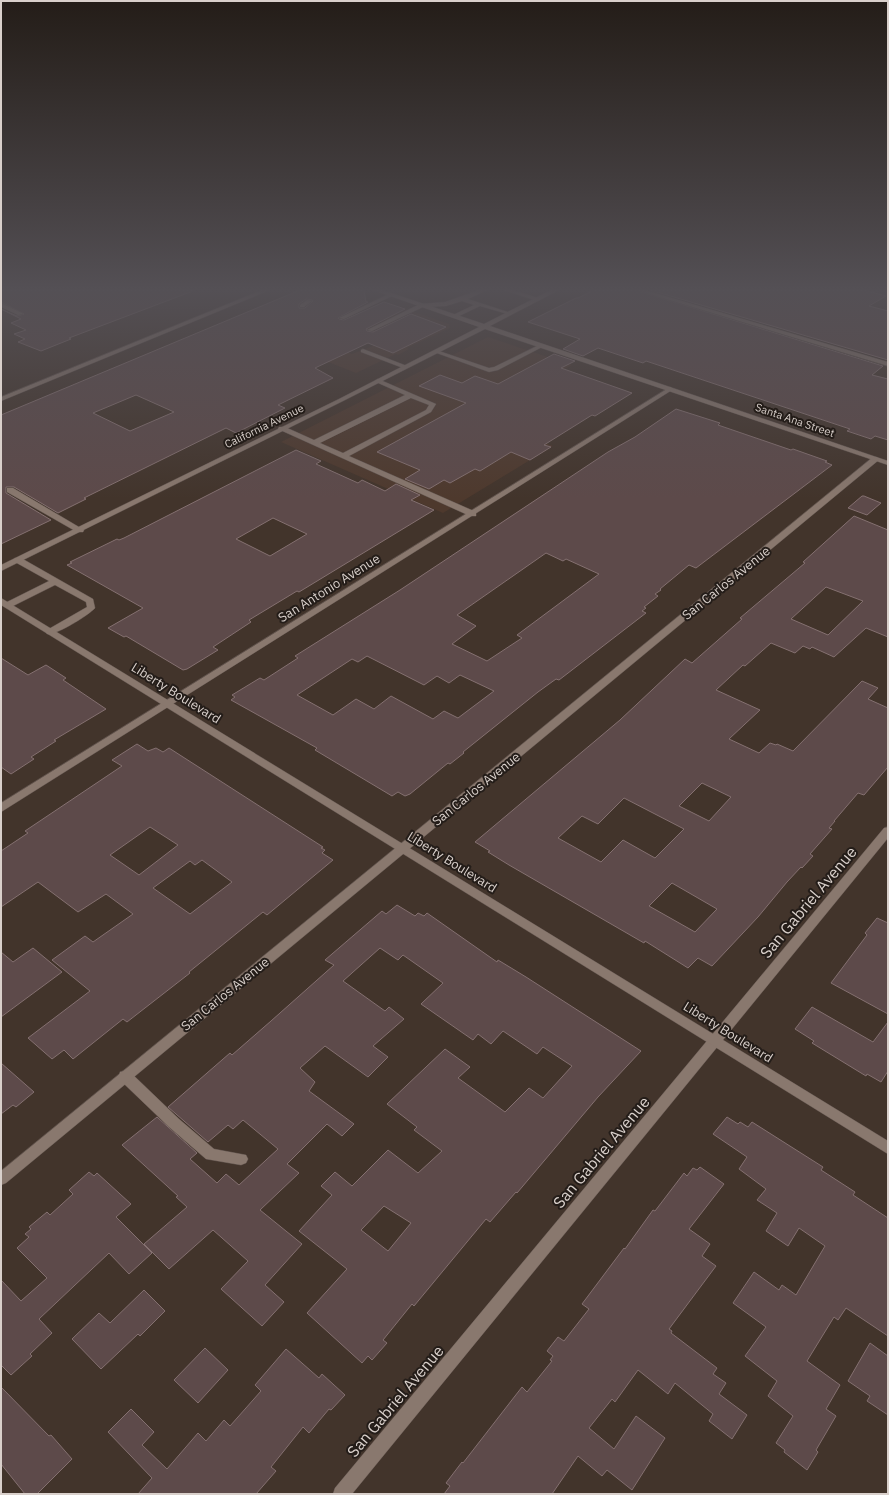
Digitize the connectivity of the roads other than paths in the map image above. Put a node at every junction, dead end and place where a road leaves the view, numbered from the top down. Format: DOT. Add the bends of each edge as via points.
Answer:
graph roads {
  1 [pos="97,360"];
  2 [pos="386,360"];
  3 [pos="420,360"];
  4 [pos="459,360"];
  5 [pos="513,360"];
  6 [pos="581,360"];
  7 [pos="874,360"];
  8 [pos="888,364"];
  9 [pos="405,367"];
  10 [pos="378,381"];
  11 [pos="670,390"];
  12 [pos="410,395"];
  13 [pos="1,399"];
  14 [pos="282,429"];
  15 [pos="314,443"];
  16 [pos="344,456"];
  17 [pos="876,459"];
  18 [pos="888,463"];
  19 [pos="10,490"];
  20 [pos="474,514"];
  21 [pos="80,530"];
  22 [pos="18,560"];
  23 [pos="1,568"];
  24 [pos="54,582"];
  25 [pos="4,603"];
  26 [pos="50,632"];
  27 [pos="166,704"];
  28 [pos="1,808"];
  29 [pos="888,831"];
  30 [pos="403,849"];
  31 [pos="714,1041"];
  32 [pos="125,1076"];
  33 [pos="888,1148"];
  34 [pos="240,1159"];
  35 [pos="1,1179"];
  36 [pos="341,1494"];
  1 -- 13 [label="street"];
  2 -- 9 [label="street"];
  3 -- 9 [label="street, California Avenue"];
  4 -- 5 [label="street" via="489,370"];
  6 -- 11 [label="street, Santa Ana Street"];
  7 -- 8 [label="street"];
  9 -- 10 [label="street, California Avenue"];
  10 -- 12 [label="street"];
  10 -- 14 [label="street, California Avenue"];
  11 -- 17 [label="street, Santa Ana Street"];
  11 -- 20 [label="street, San Antonio Avenue"];
  12 -- 15 [label="street"];
  12 -- 16 [label="street" via="433,404 429,411"];
  14 -- 15 [label="street"];
  14 -- 21 [label="street, California Avenue"];
  15 -- 16 [label="street"];
  16 -- 20 [label="street"];
  17 -- 18 [label="street, Santa Ana Street"];
  17 -- 30 [label="street, San Carlos Avenue"];
  19 -- 21 [label="street"];
  20 -- 27 [label="street, San Antonio Avenue"];
  21 -- 22 [label="street, California Avenue"];
  22 -- 23 [label="street, California Avenue"];
  22 -- 24 [label="street"];
  24 -- 25 [label="street"];
  24 -- 26 [label="street" via="90,602 92,608"];
  25 -- 26 [label="street, Liberty Boulevard"];
  26 -- 27 [label="street, Liberty Boulevard"];
  27 -- 28 [label="street, San Antonio Avenue"];
  27 -- 30 [label="street, Liberty Boulevard"];
  29 -- 31 [label="street, San Gabriel Avenue"];
  30 -- 31 [label="street, Liberty Boulevard"];
  30 -- 32 [label="street, San Carlos Avenue"];
  31 -- 33 [label="street, Liberty Boulevard"];
  31 -- 36 [label="street, San Gabriel Avenue"];
  32 -- 34 [label="street" via="211,1155"];
  32 -- 35 [label="street, San Carlos Avenue"];
}
